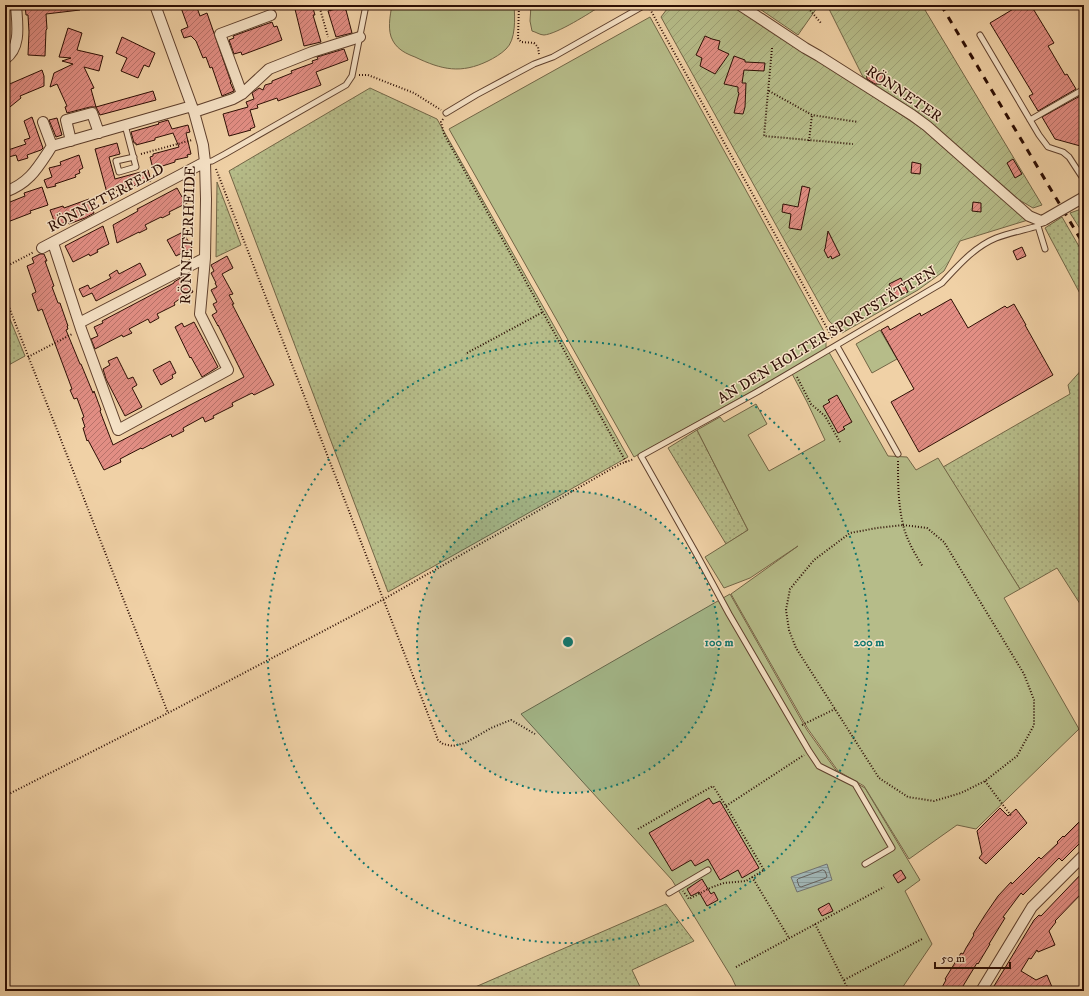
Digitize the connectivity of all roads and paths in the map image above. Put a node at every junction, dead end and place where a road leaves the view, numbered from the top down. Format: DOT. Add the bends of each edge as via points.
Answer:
graph roads {
  1 [pos="16,5"];
  2 [pos="155,5"];
  3 [pos="319,5"];
  4 [pos="366,5"];
  5 [pos="519,5"];
  6 [pos="647,5"];
  7 [pos="740,5"];
  8 [pos="808,5"];
  9 [pos="271,15"];
  10 [pos="821,23"];
  11 [pos="980,36"];
  12 [pos="360,37"];
  13 [pos="331,45"];
  14 [pos="772,48"];
  15 [pos="5,59"];
  16 [pos="534,64"];
  17 [pos="352,76"];
  18 [pos="1084,88"];
  19 [pos="768,91"];
  20 [pos="242,94"];
  21 [pos="193,109"];
  22 [pos="446,113"];
  23 [pos="812,115"];
  24 [pos="1030,120"];
  25 [pos="43,122"];
  26 [pos="858,122"];
  27 [pos="125,126"];
  28 [pos="99,133"];
  29 [pos="201,137"];
  30 [pos="70,141"];
  31 [pos="809,141"];
  32 [pos="853,144"];
  33 [pos="52,146"];
  34 [pos="134,157"];
  35 [pos="209,162"];
  36 [pos="1084,180"];
  37 [pos="5,192"];
  38 [pos="1084,197"];
  39 [pos="1041,222"];
  40 [pos="53,243"];
  41 [pos="42,248"];
  42 [pos="1045,249"];
  43 [pos="205,258"];
  44 [pos="5,267"];
  45 [pos="5,297"];
  46 [pos="543,312"];
  47 [pos="80,326"];
  48 [pos="837,346"];
  49 [pos="467,353"];
  50 [pos="28,357"];
  51 [pos="793,370"];
  52 [pos="840,442"];
  53 [pos="898,454"];
  54 [pos="641,456"];
  55 [pos="626,462"];
  56 [pos="903,525"];
  57 [pos="923,567"];
  58 [pos="384,599"];
  59 [pos="835,708"];
  60 [pos="168,713"];
  61 [pos="795,729"];
  62 [pos="535,734"];
  63 [pos="809,751"];
  64 [pos="986,780"];
  65 [pos="5,796"];
  66 [pos="726,806"];
  67 [pos="1012,817"];
  68 [pos="638,829"];
  69 [pos="1084,855"];
  70 [pos="865,864"];
  71 [pos="708,870"];
  72 [pos="752,877"];
  73 [pos="680,886"];
  74 [pos="884,887"];
  75 [pos="669,893"];
  76 [pos="815,924"];
  77 [pos="789,938"];
  78 [pos="922,939"];
  79 [pos="736,967"];
  80 [pos="844,980"];
  81 [pos="849,991"];
  82 [pos="981,991"];
  1 -- 15 [label="street" via="18,36 10,56"];
  2 -- 21 [label="street, RÖNNETERHEIDE"];
  3 -- 13 [label="path"];
  4 -- 12 [label="lane"];
  5 -- 16 [label="path" via="518,38 521,42 534,43 538,47 539,53"];
  6 -- 16 [label="lane" via="553,57"];
  6 -- 48 [label="path"];
  7 -- 39 [label="street, RÖNNETER" via="912,115 1029,216"];
  8 -- 10 [label="path"];
  9 -- 20 [label="street" via="220,34"];
  11 -- 24 [label="lane"];
  12 -- 13 [label="street"];
  12 -- 17 [label="lane"];
  13 -- 20 [label="street" via="269,69"];
  14 -- 19 [label="path"];
  16 -- 22 [label="lane"];
  17 -- 22 [label="path" via="368,75 414,93"];
  17 -- 35 [label="lane" via="346,85"];
  18 -- 24 [label="lane"];
  19 -- 23 [label="path"];
  19 -- 31 [label="path" via="764,136"];
  20 -- 21 [label="street" via="233,99"];
  21 -- 27 [label="street"];
  21 -- 29 [label="street, RÖNNETERHEIDE"];
  22 -- 46 [label="path" via="441,122 444,134"];
  23 -- 26 [label="path"];
  23 -- 31 [label="path"];
  24 -- 36 [label="lane" via="1048,147 1069,157"];
  25 -- 33 [label="street"];
  27 -- 28 [label="street"];
  27 -- 34 [label="lane"];
  28 -- 30 [label="street"];
  28 -- 30 [label="street" via="92,113 66,120"];
  29 -- 34 [label="path, RÖNNETERHEIDE"];
  29 -- 35 [label="street, RÖNNETERHEIDE"];
  30 -- 33 [label="street"];
  31 -- 32 [label="path"];
  33 -- 37 [label="street" via="33,175"];
  35 -- 40 [label="street, RÖNNETERFELD"];
  35 -- 43 [label="street, RÖNNETERHEIDE"];
  35 -- 58 [label="path"];
  38 -- 39 [label="street, bridge"];
  39 -- 42 [label="lane"];
  39 -- 48 [label="lane, AN DEN HOLTER SPORTSTÄTTEN" via="989,242 964,259 942,283"];
  40 -- 41 [label="street, RÖNNETERFELD"];
  40 -- 47 [label="street"];
  41 -- 44 [label="path"];
  43 -- 47 [label="street"];
  43 -- 47 [label="street, RÖNNETERHEIDE" via="200,314 228,370 118,430"];
  45 -- 50 [label="path"];
  46 -- 49 [label="path"];
  46 -- 55 [label="path"];
  47 -- 50 [label="path"];
  48 -- 51 [label="lane, AN DEN HOLTER SPORTSTÄTTEN"];
  48 -- 53 [label="lane"];
  50 -- 60 [label="path"];
  51 -- 52 [label="path" via="811,404 825,416"];
  51 -- 54 [label="lane, AN DEN HOLTER SPORTSTÄTTEN"];
  53 -- 56 [label="path" via="898,489"];
  54 -- 55 [label="path"];
  54 -- 61 [label="lane"];
  55 -- 58 [label="path"];
  56 -- 57 [label="path" via="913,551"];
  56 -- 59 [label="path" via="850,533 814,560 790,589 786,610 789,630 796,648"];
  56 -- 64 [label="path" via="927,528 944,542 1024,674 1034,700 1034,725 1017,756"];
  58 -- 60 [label="path"];
  58 -- 62 [label="path" via="438,740 453,746 465,743 491,728 512,720"];
  59 -- 61 [label="path"];
  59 -- 64 [label="path" via="879,778 908,797 934,801 961,793"];
  60 -- 65 [label="path"];
  61 -- 63 [label="lane"];
  63 -- 66 [label="path"];
  63 -- 70 [label="lane" via="820,766 855,784 892,848"];
  64 -- 67 [label="path"];
  66 -- 68 [label="path" via="713,786"];
  66 -- 72 [label="path" via="764,870"];
  69 -- 82 [label="street" via="1032,907"];
  71 -- 73 [label="lane"];
  72 -- 73 [label="path" via="746,881 724,883 689,899"];
  72 -- 77 [label="path"];
  73 -- 75 [label="lane"];
  74 -- 76 [label="path"];
  76 -- 77 [label="path"];
  76 -- 80 [label="path"];
  77 -- 79 [label="path"];
  78 -- 80 [label="path"];
  80 -- 81 [label="path"];
}
